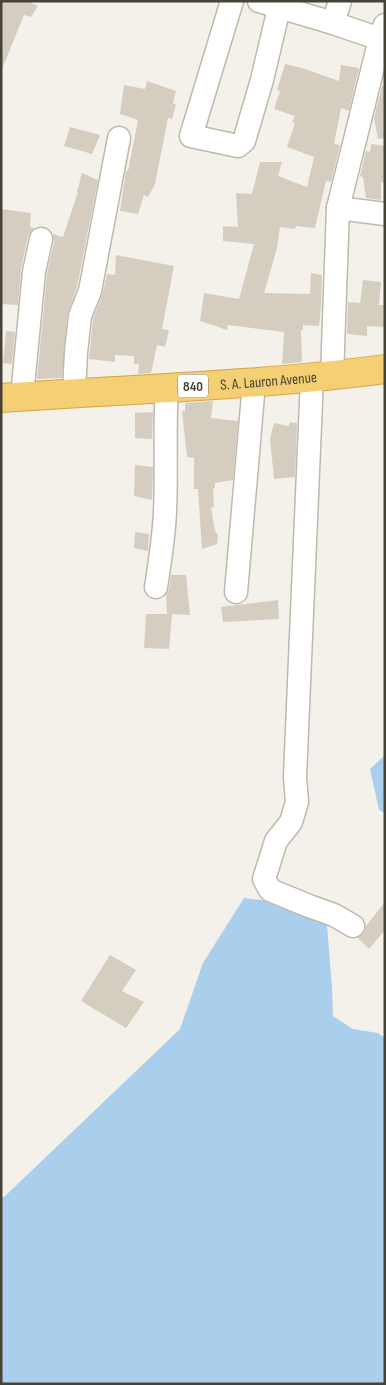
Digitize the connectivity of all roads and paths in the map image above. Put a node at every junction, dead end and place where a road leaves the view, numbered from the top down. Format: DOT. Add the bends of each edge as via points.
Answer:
graph roads {
  1 [pos="232,1"];
  2 [pos="340,1"];
  3 [pos="281,5"];
  4 [pos="333,23"];
  5 [pos="382,32"];
  6 [pos="119,138"];
  7 [pos="338,208"];
  8 [pos="385,214"];
  9 [pos="41,239"];
  10 [pos="385,369"];
  11 [pos="322,377"];
  12 [pos="254,383"];
  13 [pos="167,387"];
  14 [pos="74,393"];
  15 [pos="12,397"];
  16 [pos="156,587"];
  17 [pos="236,592"];
  18 [pos="353,926"];
  1 -- 3 [label="street" via="191,136 238,146 244,141"];
  2 -- 4 [label="street"];
  3 -- 4 [label="street"];
  4 -- 5 [label="street"];
  5 -- 7 [label="street"];
  6 -- 14 [label="street" via="90,290 80,316"];
  7 -- 8 [label="street"];
  7 -- 11 [label="street"];
  9 -- 15 [label="street"];
  10 -- 11 [label="highway, S. A. Lauron Avenue / 840"];
  11 -- 12 [label="highway, S. A. Lauron Avenue / 840"];
  11 -- 18 [label="street" via="297,802 291,822 276,841 264,879 270,890 334,915"];
  12 -- 13 [label="highway, S. A. Lauron Avenue / 840"];
  12 -- 17 [label="street"];
  13 -- 14 [label="highway, S. A. Lauron Avenue / 840"];
  13 -- 16 [label="street" via="165,510"];
  14 -- 15 [label="highway, S. A. Lauron Avenue / 840"];
}
